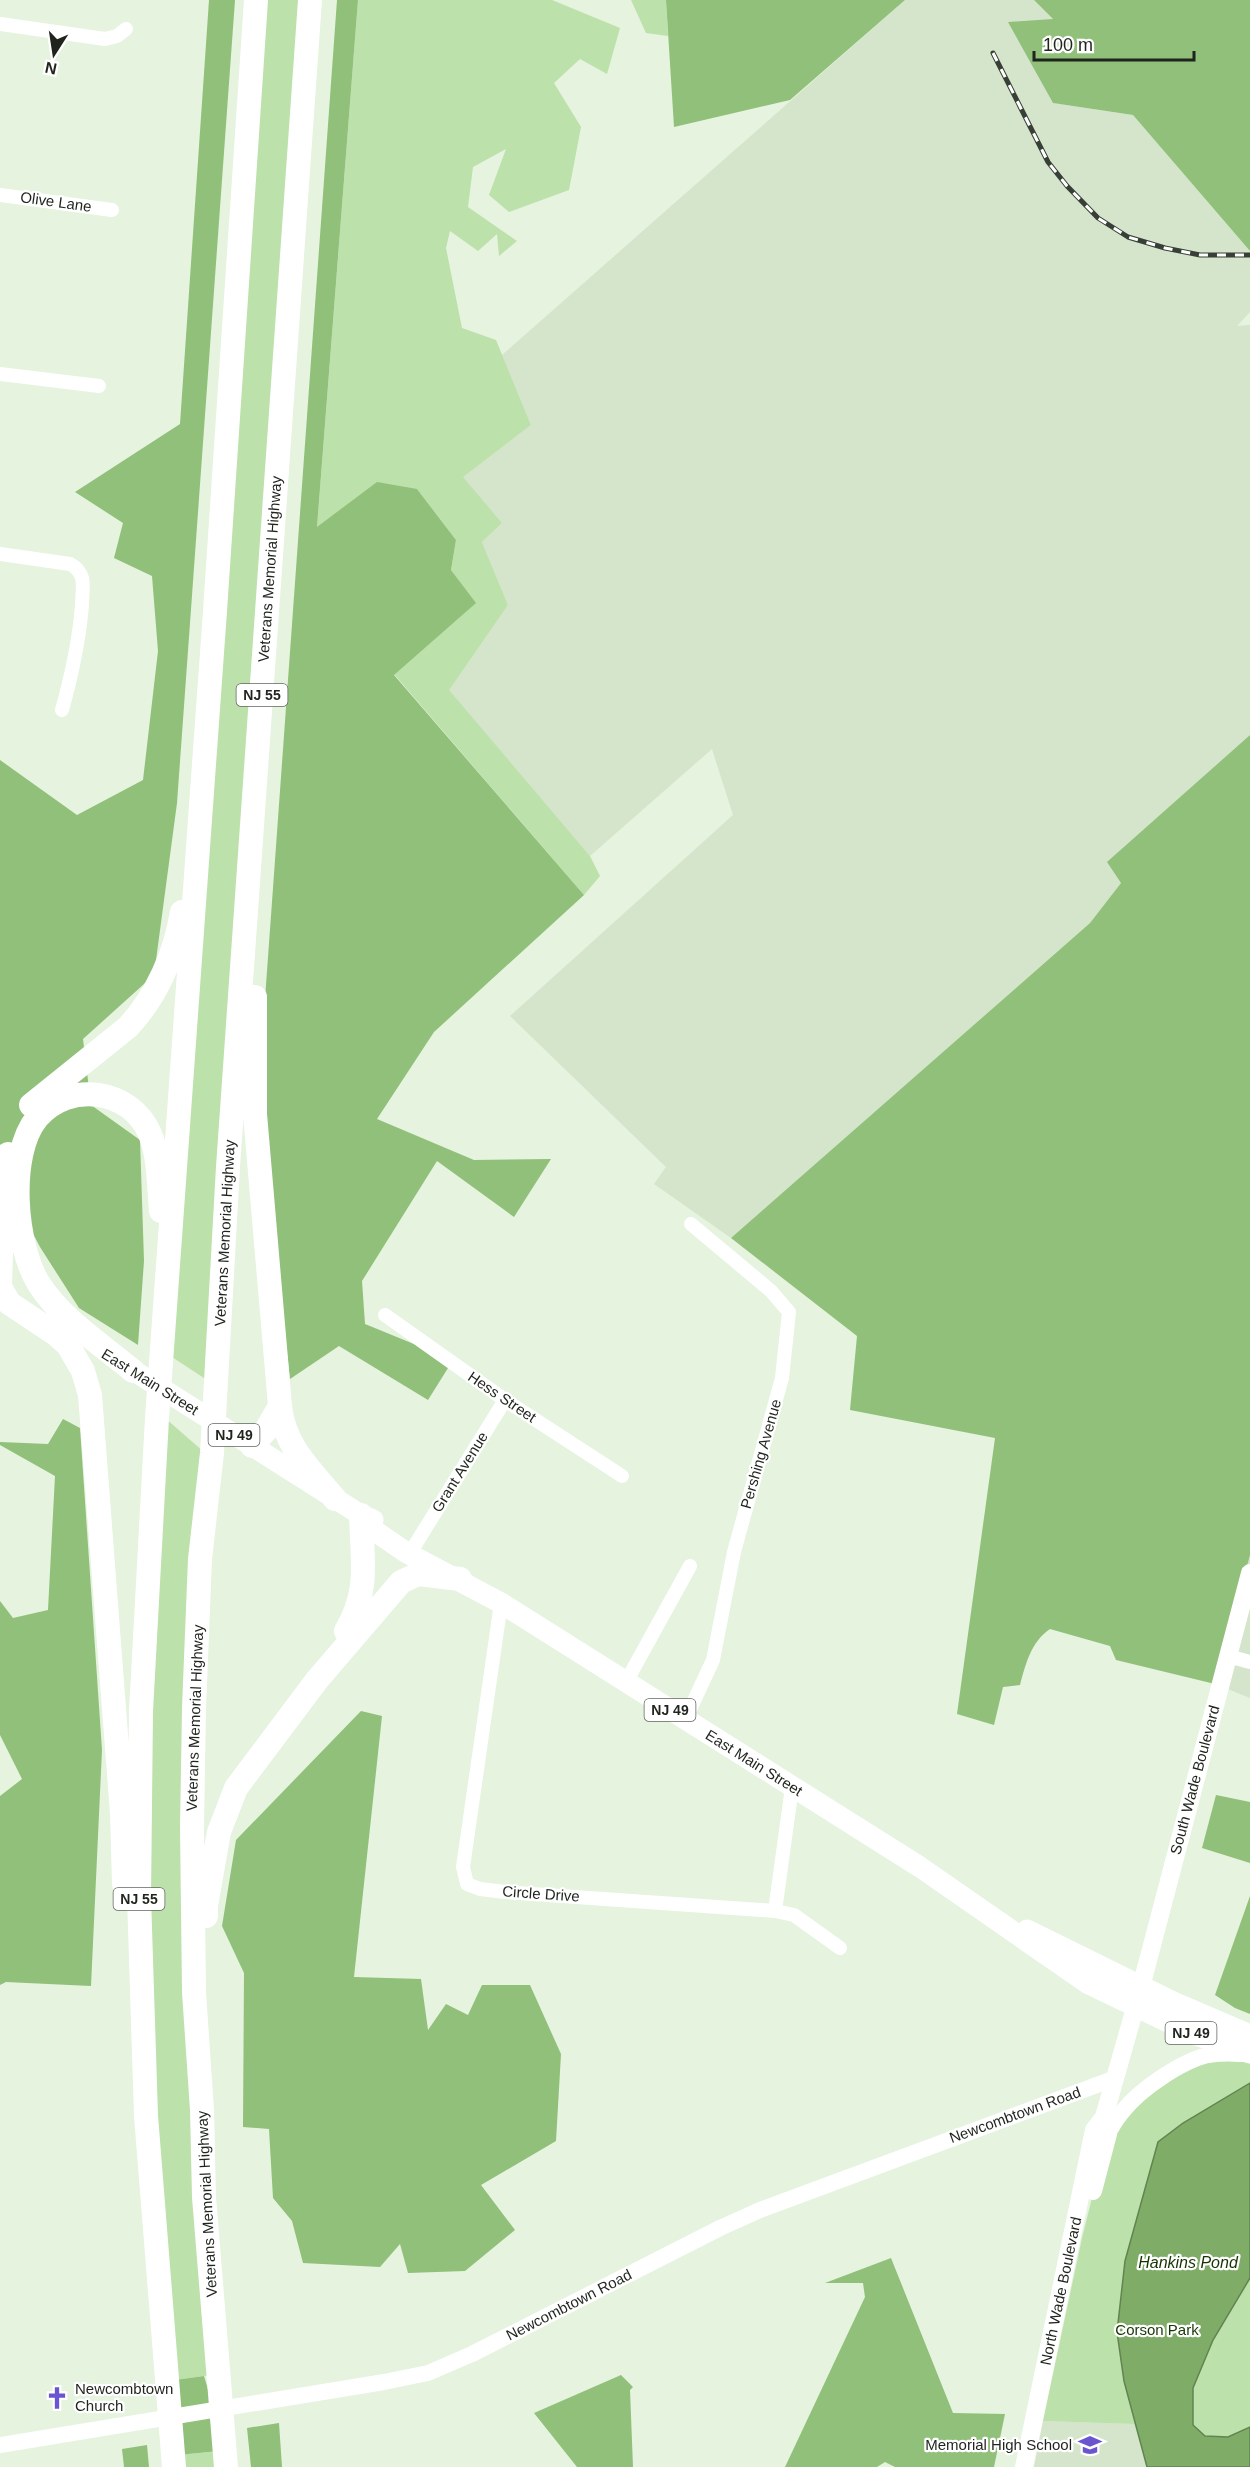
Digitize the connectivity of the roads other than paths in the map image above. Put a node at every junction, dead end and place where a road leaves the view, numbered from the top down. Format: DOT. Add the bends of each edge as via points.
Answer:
graph roads {
  1 [pos="256,0"];
  2 [pos="310,0"];
  3 [pos="0,24"];
  4 [pos="126,29"];
  5 [pos="0,195"];
  6 [pos="112,210"];
  7 [pos="0,374"];
  8 [pos="99,386"];
  9 [pos="0,554"];
  10 [pos="209,689"];
  11 [pos="261,699"];
  12 [pos="62,710"];
  13 [pos="2,1185"];
  14 [pos="691,1224"];
  15 [pos="0,1285"];
  16 [pos="166,1303"];
  17 [pos="385,1315"];
  18 [pos="133,1371"];
  19 [pos="505,1400"];
  20 [pos="280,1406"];
  21 [pos="252,1446"];
  22 [pos="622,1476"];
  23 [pos="335,1499"];
  24 [pos="361,1515"];
  25 [pos="415,1545"];
  26 [pos="690,1566"];
  27 [pos="1250,1573"];
  28 [pos="460,1579"];
  29 [pos="501,1604"];
  30 [pos="1228,1656"];
  31 [pos="1250,1662"];
  32 [pos="317,1680"];
  33 [pos="626,1682"];
  34 [pos="686,1720"];
  35 [pos="792,1787"];
  36 [pos="775,1911"];
  37 [pos="986,1912"];
  38 [pos="840,1947"];
  39 [pos="1141,1987"];
  40 [pos="1136,2007"];
  41 [pos="1250,2035"];
  42 [pos="1250,2054"];
  43 [pos="1113,2079"];
  44 [pos="202,2110"];
  45 [pos="146,2116"];
  46 [pos="1106,2125"];
  47 [pos="0,2445"];
  48 [pos="225,2459"];
  49 [pos="174,2461"];
  50 [pos="1024,2467"];
  51 [pos="1034,2467"];
  1 -- 10 [label="highway, NJ 55"];
  2 -- 11 [label="highway, Veterans Memorial Highway / NJ 55"];
  3 -- 4 [label="street" via="105,39"];
  5 -- 6 [label="street, Olive Lane"];
  7 -- 8 [label="street"];
  9 -- 12 [label="street" via="70,564 81,575 78,645"];
  10 -- 13 [label="highway" via="182,913 162,977 128,1027 59,1080 26,1112 9,1148"];
  10 -- 16 [label="highway, NJ 55"];
  11 -- 20 [label="highway" via="254,1083"];
  11 -- 44 [label="highway, Veterans Memorial Highway / NJ 55" via="228,1155 212,1453 200,1559 192,1827 194,1992"];
  13 -- 15 [label="highway"];
  14 -- 34 [label="street, Pershing Avenue" via="771,1291 789,1312 782,1378 734,1552 712,1660"];
  15 -- 18 [label="highway, East Main Street / NJ 49"];
  15 -- 45 [label="highway" via="9,1303 68,1346 83,1371 90,1395 121,1801 126,1939"];
  16 -- 18 [label="highway" via="159,1187 148,1129 128,1106 102,1095 83,1094 51,1105 32,1125 20,1165 19,1225 28,1260 40,1285 64,1313"];
  16 -- 45 [label="highway, NJ 55" via="141,1711 139,1897"];
  17 -- 19 [label="street, Hess Street"];
  18 -- 21 [label="highway, East Main Street / NJ 49"];
  19 -- 22 [label="street, Hess Street"];
  19 -- 25 [label="street, Grant Avenue"];
  20 -- 21 [label="highway" via="267,1430"];
  20 -- 23 [label="highway" via="291,1444"];
  21 -- 23 [label="highway, East Main Street / NJ 49"];
  23 -- 24 [label="highway, East Main Street / NJ 49"];
  24 -- 25 [label="highway, East Main Street / NJ 49"];
  24 -- 28 [label="highway, East Main Street / NJ 49" via="369,1527 407,1553"];
  24 -- 32 [label="highway" via="362,1594 351,1623"];
  25 -- 28 [label="highway, East Main Street / NJ 49"];
  26 -- 33 [label="street"];
  27 -- 30 [label="main road, South Wade Boulevard"];
  28 -- 29 [label="highway, East Main Street / NJ 49"];
  28 -- 32 [label="highway" via="418,1574 401,1582"];
  29 -- 33 [label="highway, East Main Street / NJ 49"];
  29 -- 36 [label="street, Circle Drive" via="464,1868 466,1884 505,1892"];
  30 -- 31 [label="street"];
  30 -- 39 [label="main road, South Wade Boulevard"];
  32 -- 44 [label="highway" via="236,1788 219,1832 206,1906"];
  33 -- 34 [label="highway, East Main Street / NJ 49"];
  34 -- 35 [label="highway, East Main Street / NJ 49"];
  35 -- 36 [label="street"];
  35 -- 37 [label="highway, East Main Street / NJ 49"];
  36 -- 38 [label="street" via="794,1915"];
  37 -- 39 [label="highway, East Main Street / NJ 49"];
  37 -- 40 [label="highway, East Main Street / NJ 49" via="1087,1983"];
  39 -- 40 [label="main road, North Wade Boulevard"];
  39 -- 41 [label="highway, East Main Street / NJ 49"];
  40 -- 42 [label="highway, East Main Street / NJ 49" via="1193,2034"];
  40 -- 43 [label="main road, North Wade Boulevard"];
  42 -- 46 [label="street" via="1221,2053 1181,2066 1133,2099"];
  43 -- 46 [label="main road, North Wade Boulevard"];
  43 -- 47 [label="street, Newcombtown Road" via="760,2211 472,2355 428,2373"];
  44 -- 48 [label="highway, Veterans Memorial Highway / NJ 55" via="204,2197"];
  45 -- 49 [label="highway, NJ 55"];
  46 -- 50 [label="main road, North Wade Boulevard" via="1094,2130"];
  46 -- 51 [label="main road, North Wade Boulevard"];
}
